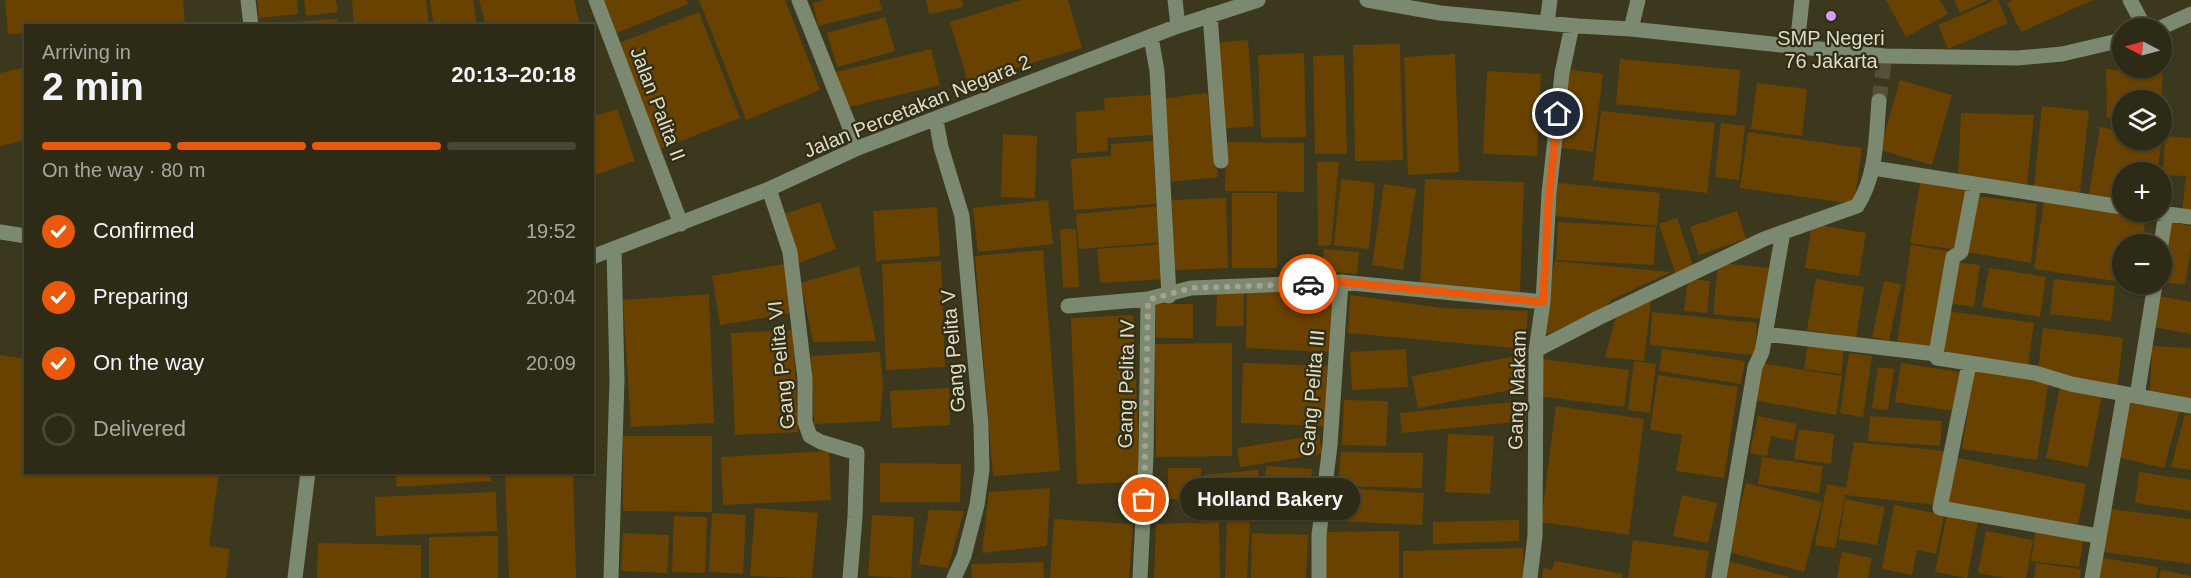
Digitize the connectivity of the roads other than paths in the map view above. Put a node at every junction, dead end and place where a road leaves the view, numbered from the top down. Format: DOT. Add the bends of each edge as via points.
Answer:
graph roads {
  1 [pos="248,0"];
  2 [pos="596,0"];
  3 [pos="799,0"];
  4 [pos="1175,0"];
  5 [pos="1258,0"];
  6 [pos="1367,0"];
  7 [pos="1550,0"];
  8 [pos="1638,0"];
  9 [pos="1802,0"];
  10 [pos="2130,0"];
  11 [pos="2191,14"];
  12 [pos="1210,15"];
  13 [pos="2140,18"];
  14 [pos="2172,23"];
  15 [pos="251,24"];
  16 [pos="1546,24"];
  17 [pos="1178,26"];
  18 [pos="1572,26"];
  19 [pos="1631,29"];
  20 [pos="1152,38"];
  21 [pos="2112,42"];
  22 [pos="1797,46"];
  23 [pos="1880,101"];
  24 [pos="936,120"];
  25 [pos="858,148"];
  26 [pos="1221,161"];
  27 [pos="1873,168"];
  28 [pos="1974,184"];
  29 [pos="771,193"];
  30 [pos="2112,205"];
  31 [pos="2172,214"];
  32 [pos="2191,217"];
  33 [pos="681,224"];
  34 [pos="0,232"];
  35 [pos="1783,232"];
  36 [pos="24,236"];
  37 [pos="615,256"];
  38 [pos="594,257"];
  39 [pos="1341,282"];
  40 [pos="2153,294"];
  41 [pos="1169,296"];
  42 [pos="1148,300"];
  43 [pos="1543,302"];
  44 [pos="1068,306"];
  45 [pos="1765,334"];
  46 [pos="1536,350"];
  47 [pos="1936,354"];
  48 [pos="1970,363"];
  49 [pos="2130,395"];
  50 [pos="2191,406"];
  51 [pos="308,474"];
  52 [pos="2098,536"];
  53 [pos="296,578"];
  54 [pos="611,578"];
  55 [pos="850,578"];
  56 [pos="954,578"];
  57 [pos="1140,578"];
  58 [pos="1319,578"];
  59 [pos="1530,578"];
  60 [pos="1719,578"];
  61 [pos="2092,578"];
  1 -- 15 [label="street"];
  2 -- 33 [label="street, Jalan Palita II"];
  3 -- 25 [label="street"];
  4 -- 17 [label="street"];
  5 -- 12 [label="street, Jalan Percetakan Negara 2"];
  6 -- 16 [label="street" via="1440,13"];
  7 -- 16 [label="street"];
  8 -- 19 [label="street"];
  9 -- 22 [label="street"];
  10 -- 13 [label="street"];
  11 -- 14 [label="street"];
  12 -- 17 [label="street, Jalan Percetakan Negara 2"];
  12 -- 26 [label="street"];
  16 -- 18 [label="street"];
  17 -- 20 [label="street, Jalan Percetakan Negara 2"];
  18 -- 19 [label="street"];
  18 -- 43 [label="street, Gang Makam" via="1562,73 1549,194"];
  19 -- 22 [label="street"];
  20 -- 24 [label="street, Jalan Percetakan Negara 2"];
  20 -- 41 [label="street"];
  21 -- 22 [label="street" via="2062,54 2017,58 1885,56"];
  23 -- 27 [label="street"];
  24 -- 25 [label="street, Jalan Percetakan Negara 2"];
  24 -- 56 [label="street, Gang Pelita V" via="962,216 981,425 982,470 977,505"];
  25 -- 29 [label="street, Jalan Percetakan Negara 2"];
  27 -- 28 [label="street"];
  27 -- 35 [label="street" via="1857,206"];
  28 -- 30 [label="street"];
  28 -- 47 [label="street" via="1961,252 1953,257"];
  29 -- 33 [label="street, Jalan Percetakan Negara 2"];
  29 -- 55 [label="street, Gang Pelita VI" via="790,252 810,436 857,453"];
  31 -- 32 [label="street"];
  33 -- 37 [label="street, Jalan Percetakan Negara 2"];
  34 -- 36 [label="street"];
  35 -- 45 [label="street"];
  35 -- 46 [label="street"];
  37 -- 38 [label="street, Jalan Percetakan Negara 2"];
  37 -- 54 [label="street"];
  39 -- 41 [label="street, Gang Pelita IV" via="1191,288"];
  39 -- 43 [label="street, Gang Pelita IV"];
  39 -- 58 [label="street, Gang Pelita III" via="1330,445 1319,535"];
  40 -- 49 [label="street"];
  41 -- 42 [label="street, Gang Pelita IV"];
  42 -- 44 [label="street"];
  42 -- 57 [label="street, Gang Pelita IV"];
  43 -- 46 [label="street, Gang Makam"];
  45 -- 47 [label="street"];
  45 -- 60 [label="street" via="1755,367"];
  46 -- 59 [label="street, Gang Makam" via="1535,536"];
  47 -- 48 [label="street" via="1940,360"];
  48 -- 49 [label="street"];
  48 -- 52 [label="street" via="1940,508"];
  49 -- 50 [label="street"];
  49 -- 52 [label="street"];
  51 -- 53 [label="street"];
  52 -- 61 [label="street"];
}
